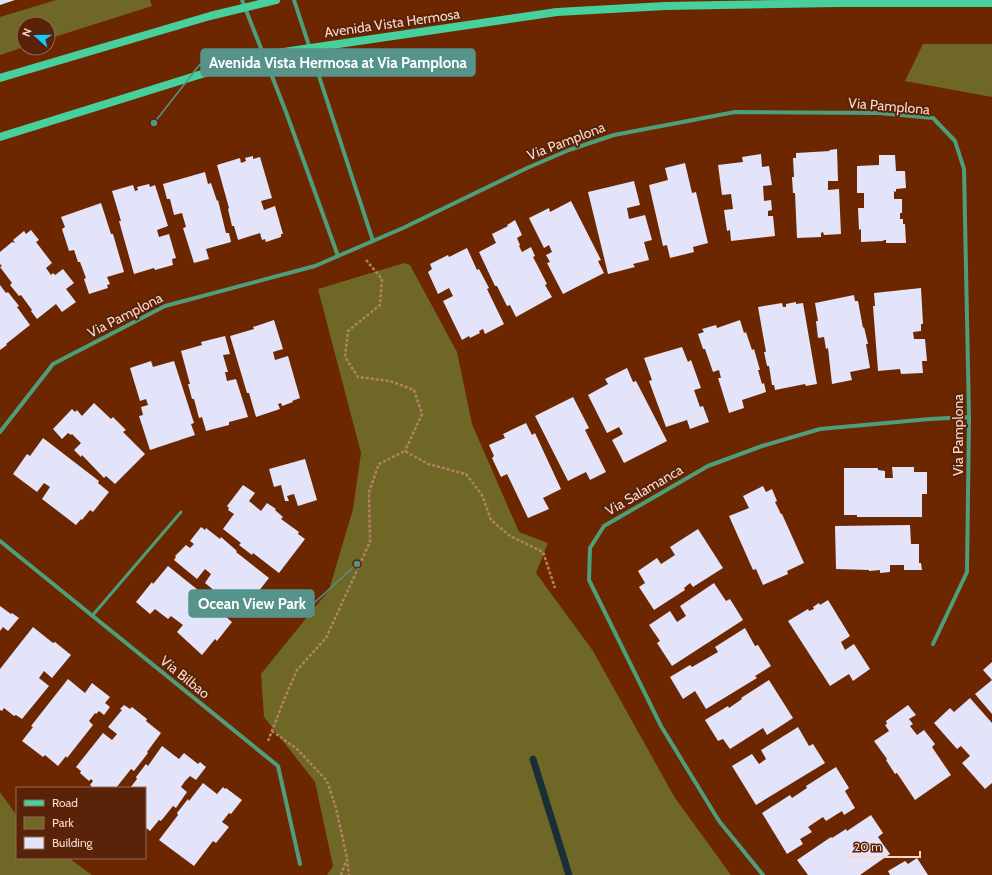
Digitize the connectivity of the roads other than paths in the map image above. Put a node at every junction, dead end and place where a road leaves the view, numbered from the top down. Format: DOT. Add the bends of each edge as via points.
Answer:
graph roads {
  1 [pos="276,0"];
  2 [pos="294,0"];
  3 [pos="992,3"];
  4 [pos="243,4"];
  5 [pos="311,48"];
  6 [pos="263,55"];
  7 [pos="0,78"];
  8 [pos="0,137"];
  9 [pos="373,241"];
  10 [pos="338,256"];
  11 [pos="969,417"];
  12 [pos="0,432"];
  13 [pos="181,512"];
  14 [pos="0,541"];
  15 [pos="92,616"];
  16 [pos="933,644"];
  17 [pos="300,864"];
  18 [pos="763,875"];
  1 -- 4 [label="main road"];
  2 -- 5 [label="street"];
  3 -- 5 [label="main road, Avenida Vista Hermosa" via="673,6 557,12"];
  4 -- 6 [label="street"];
  4 -- 7 [label="main road"];
  5 -- 6 [label="main road, Avenida Vista Hermosa"];
  5 -- 9 [label="street"];
  6 -- 8 [label="main road, Avenida Vista Hermosa"];
  6 -- 10 [label="street"];
  9 -- 10 [label="street, Via Pamplona"];
  9 -- 11 [label="street, Via Pamplona" via="569,150 614,135 735,112 879,113 933,118 955,141 964,169"];
  10 -- 12 [label="street, Via Pamplona" via="315,266 165,306 53,364"];
  11 -- 16 [label="street, Via Pamplona" via="968,572"];
  11 -- 18 [label="street, Via Salamanca" via="820,429 762,446 708,466 604,526 590,548 589,580 661,726 719,820"];
  13 -- 15 [label="lane"];
  14 -- 15 [label="street, Via Bilbao"];
  15 -- 17 [label="street, Via Bilbao" via="278,766"];
}
